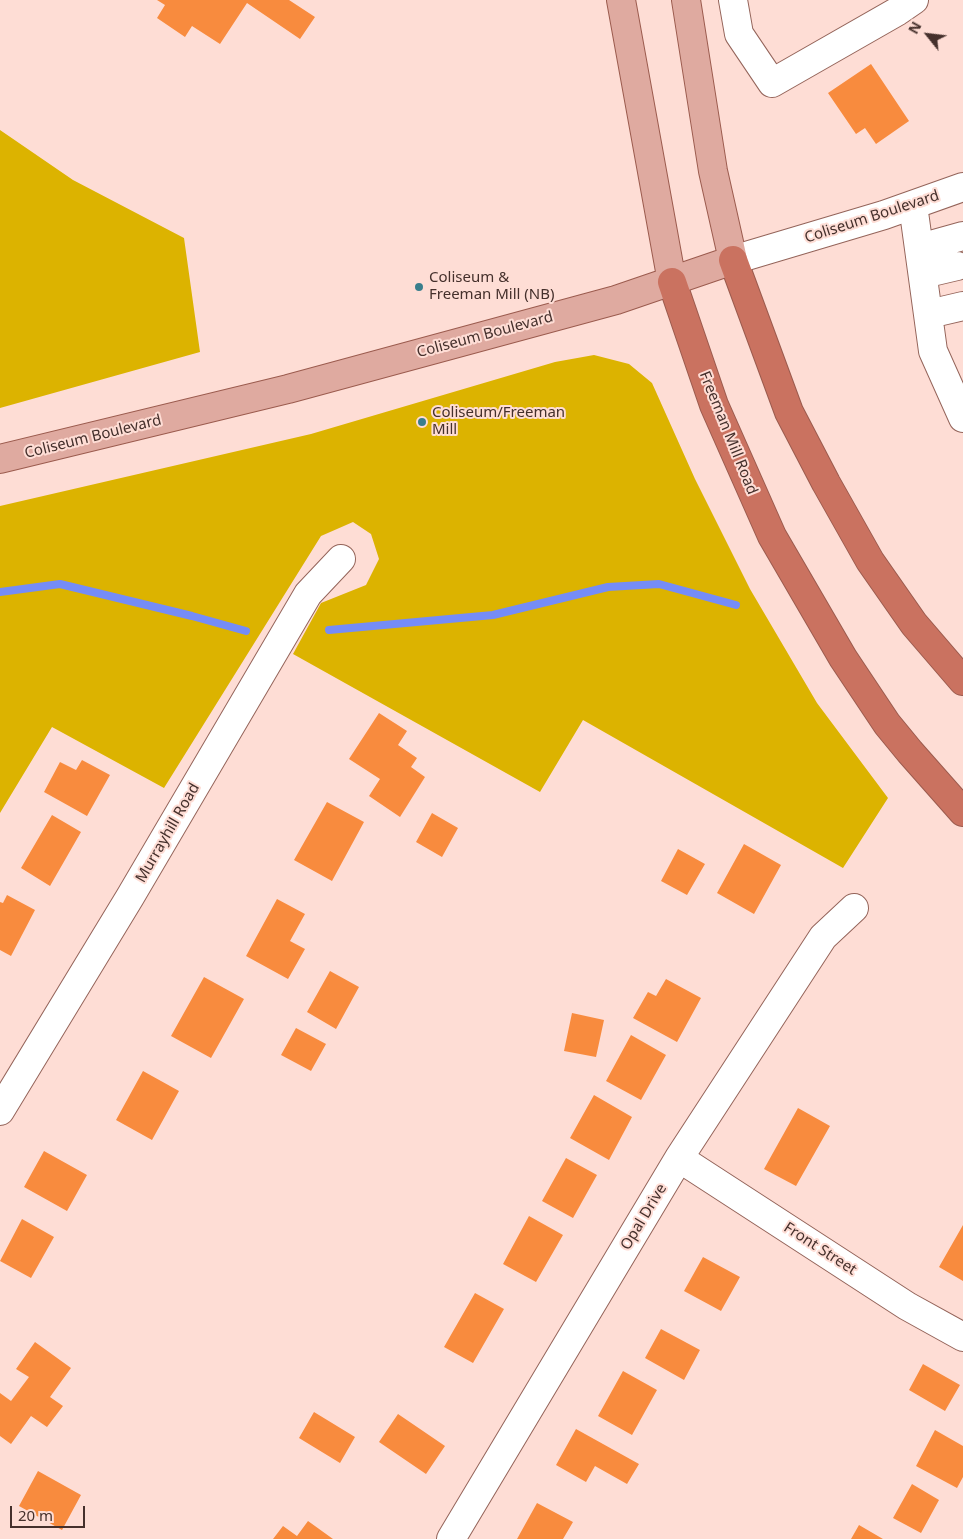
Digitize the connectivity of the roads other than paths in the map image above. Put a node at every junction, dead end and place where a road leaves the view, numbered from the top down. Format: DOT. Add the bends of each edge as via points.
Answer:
graph roads {
  1 [pos="621,0"];
  2 [pos="686,0"];
  3 [pos="732,0"];
  4 [pos="914,0"];
  5 [pos="963,188"];
  6 [pos="913,205"];
  7 [pos="963,236"];
  8 [pos="733,260"];
  9 [pos="922,261"];
  10 [pos="957,266"];
  11 [pos="672,282"];
  12 [pos="963,306"];
  13 [pos="929,314"];
  14 [pos="963,418"];
  15 [pos="0,459"];
  16 [pos="341,559"];
  17 [pos="963,681"];
  18 [pos="963,812"];
  19 [pos="854,908"];
  20 [pos="0,1111"];
  21 [pos="679,1158"];
  22 [pos="963,1337"];
  23 [pos="451,1539"];
  1 -- 11 [label="main road, Freeman Mill Road"];
  2 -- 8 [label="main road" via="713,170"];
  3 -- 4 [label="street" via="739,34 772,83"];
  5 -- 6 [label="street, Coliseum Boulevard"];
  6 -- 8 [label="street, Coliseum Boulevard"];
  6 -- 9 [label="street"];
  7 -- 9 [label="street"];
  8 -- 11 [label="main road, Coliseum Boulevard"];
  8 -- 17 [label="highway" via="789,412 826,483 870,561 914,624"];
  9 -- 10 [label="street"];
  9 -- 13 [label="street"];
  11 -- 15 [label="main road, Coliseum Boulevard" via="298,386"];
  11 -- 18 [label="highway, Freeman Mill Road" via="714,405 772,536 887,724"];
  12 -- 13 [label="street"];
  13 -- 14 [label="street" via="933,351"];
  16 -- 20 [label="street, Murrayhill Road" via="308,594"];
  19 -- 21 [label="street, Opal Drive" via="823,937"];
  21 -- 22 [label="street, Front Street" via="907,1306"];
  21 -- 23 [label="street, Opal Drive"];
}
